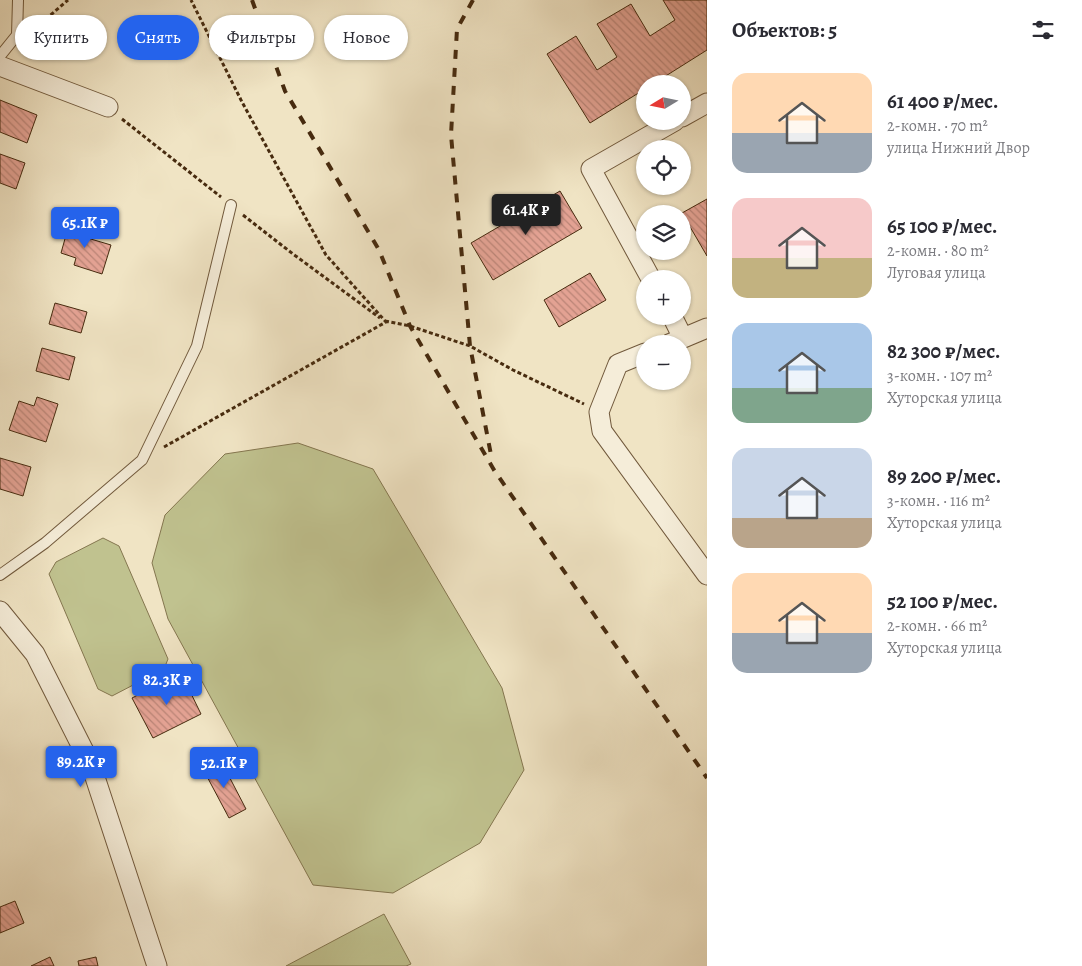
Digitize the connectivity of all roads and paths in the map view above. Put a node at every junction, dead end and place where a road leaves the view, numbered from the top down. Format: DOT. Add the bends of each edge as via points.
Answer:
graph roads {
  1 [pos="18,0"];
  2 [pos="68,0"];
  3 [pos="191,0"];
  4 [pos="50,15"];
  5 [pos="0,56"];
  6 [pos="0,66"];
  7 [pos="707,103"];
  8 [pos="108,107"];
  9 [pos="691,112"];
  10 [pos="659,130"];
  11 [pos="231,205"];
  12 [pos="646,270"];
  13 [pos="386,322"];
  14 [pos="707,328"];
  15 [pos="690,335"];
  16 [pos="636,357"];
  17 [pos="599,412"];
  18 [pos="142,460"];
  19 [pos="0,575"];
  20 [pos="707,575"];
  21 [pos="0,611"];
  22 [pos="157,966"];
  1 -- 5 [label="lane" via="17,35"];
  2 -- 4 [label="path"];
  3 -- 13 [label="path" via="242,102 326,255"];
  6 -- 8 [label="street"];
  7 -- 9 [label="street"];
  8 -- 11 [label="path"];
  10 -- 12 [label="street" via="591,169"];
  11 -- 13 [label="path"];
  11 -- 18 [label="lane" via="197,346"];
  13 -- 17 [label="path" via="410,326 470,346"];
  13 -- 18 [label="path"];
  14 -- 15 [label="street"];
  16 -- 17 [label="street" via="618,364"];
  17 -- 20 [label="street" via="602,431"];
  18 -- 19 [label="lane" via="45,543"];
  21 -- 22 [label="street" via="35,654 91,765"];
}
